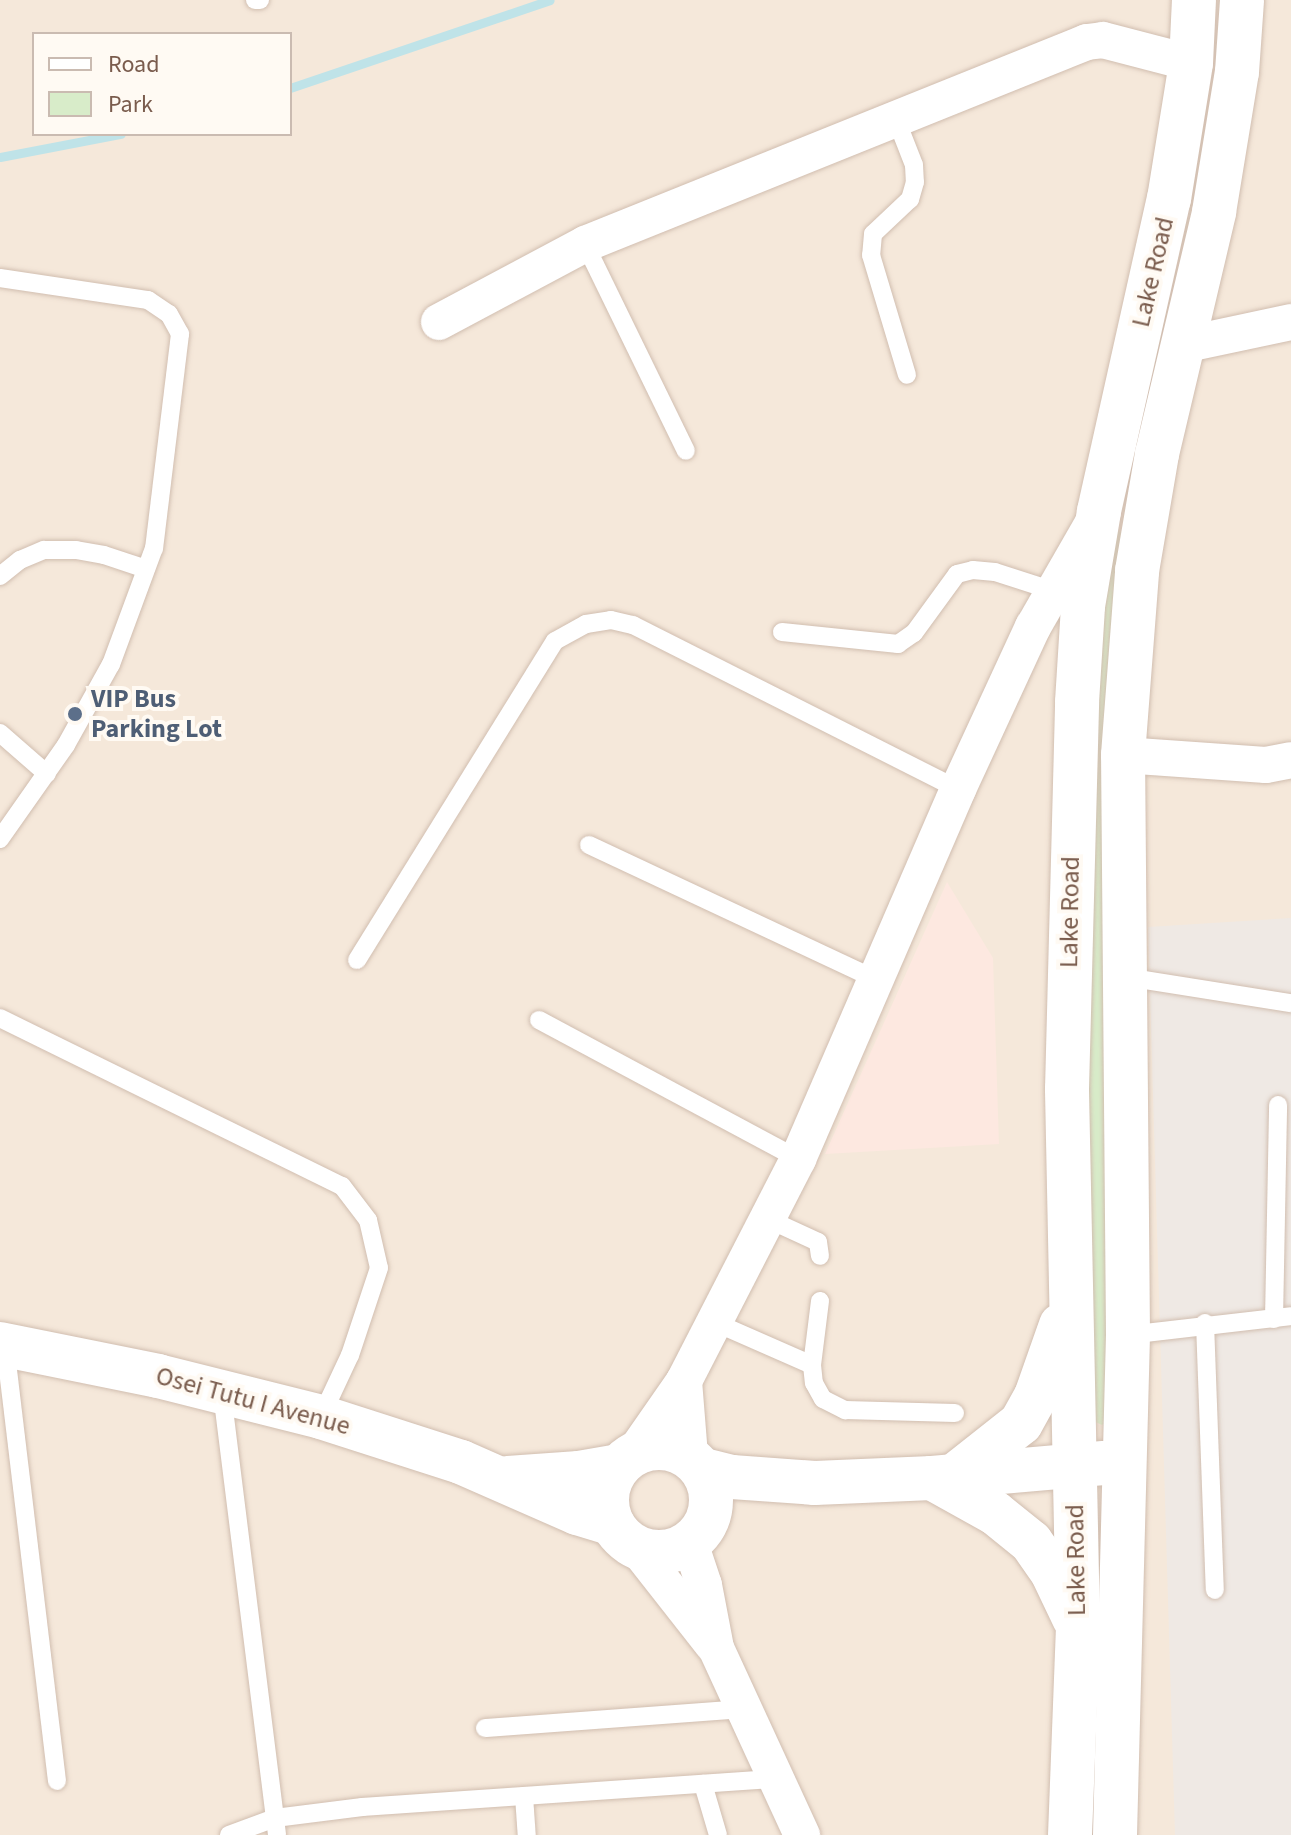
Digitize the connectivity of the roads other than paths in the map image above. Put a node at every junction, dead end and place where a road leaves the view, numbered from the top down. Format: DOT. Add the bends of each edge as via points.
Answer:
graph roads {
  1 [pos="1194,0"];
  2 [pos="1242,0"];
  3 [pos="1191,63"];
  4 [pos="896,119"];
  5 [pos="585,244"];
  6 [pos="0,278"];
  7 [pos="439,322"];
  8 [pos="1291,322"];
  9 [pos="1183,345"];
  10 [pos="907,375"];
  11 [pos="686,451"];
  12 [pos="1099,511"];
  13 [pos="146,569"];
  14 [pos="0,576"];
  15 [pos="1054,591"];
  16 [pos="782,632"];
  17 [pos="0,733"];
  18 [pos="1123,755"];
  19 [pos="1291,760"];
  20 [pos="47,774"];
  21 [pos="958,789"];
  22 [pos="0,839"];
  23 [pos="589,845"];
  24 [pos="357,960"];
  25 [pos="1123,977"];
  26 [pos="875,979"];
  27 [pos="1291,1003"];
  28 [pos="0,1018"];
  29 [pos="539,1020"];
  30 [pos="1278,1105"];
  31 [pos="798,1159"];
  32 [pos="768,1219"];
  33 [pos="820,1256"];
  34 [pos="1071,1296"];
  35 [pos="820,1301"];
  36 [pos="1283,1317"];
  37 [pos="714,1322"];
  38 [pos="1205,1323"];
  39 [pos="1128,1335"];
  40 [pos="2,1344"];
  41 [pos="812,1365"];
  42 [pos="684,1381"];
  43 [pos="222,1392"];
  44 [pos="955,1413"];
  45 [pos="321,1417"];
  46 [pos="626,1460"];
  47 [pos="1126,1462"];
  48 [pos="697,1463"];
  49 [pos="1074,1464"];
  50 [pos="943,1477"];
  51 [pos="501,1478"];
  52 [pos="815,1483"];
  53 [pos="699,1531"];
  54 [pos="624,1536"];
  55 [pos="1215,1590"];
  56 [pos="1078,1625"];
  57 [pos="716,1648"];
  58 [pos="744,1709"];
  59 [pos="485,1728"];
  60 [pos="776,1779"];
  61 [pos="57,1781"];
  62 [pos="703,1784"];
  63 [pos="524,1796"];
  64 [pos="276,1826"];
  65 [pos="229,1835"];
  66 [pos="527,1835"];
  67 [pos="718,1835"];
  68 [pos="802,1835"];
  69 [pos="1070,1835"];
  70 [pos="1115,1835"];
  1 -- 3 [label="main road, Lake Road"];
  2 -- 9 [label="main road, Lake Road" via="1237,72 1214,212"];
  3 -- 4 [label="street" via="1103,40 1087,42"];
  3 -- 12 [label="main road, Lake Road" via="1169,199"];
  4 -- 5 [label="street"];
  4 -- 10 [label="lane" via="915,182 910,199 873,234 871,255"];
  5 -- 7 [label="street"];
  5 -- 11 [label="lane"];
  6 -- 13 [label="lane" via="148,300 169,314 180,334 154,548"];
  8 -- 9 [label="street"];
  9 -- 18 [label="main road, Lake Road" via="1137,571"];
  12 -- 15 [label="street"];
  12 -- 34 [label="main road, Lake Road" via="1083,606 1076,732 1067,1089"];
  13 -- 14 [label="lane" via="104,555 44,550"];
  13 -- 20 [label="lane" via="111,664"];
  15 -- 16 [label="lane" via="973,570 957,574 914,633 898,644"];
  15 -- 21 [label="street"];
  17 -- 20 [label="lane"];
  18 -- 19 [label="street" via="1266,765"];
  18 -- 25 [label="main road, Lake Road"];
  20 -- 22 [label="lane"];
  21 -- 24 [label="lane" via="633,625 611,620 586,624 555,641"];
  21 -- 26 [label="street"];
  23 -- 26 [label="lane"];
  25 -- 27 [label="lane"];
  25 -- 39 [label="main road, Lake Road"];
  26 -- 31 [label="street"];
  28 -- 45 [label="lane" via="342,1186 368,1220 379,1268 350,1355"];
  29 -- 31 [label="lane"];
  30 -- 36 [label="lane"];
  31 -- 32 [label="street"];
  32 -- 33 [label="lane" via="818,1242"];
  32 -- 37 [label="street"];
  34 -- 49 [label="main road, Lake Road"];
  34 -- 50 [label="main road" via="1036,1396 1021,1423"];
  35 -- 41 [label="lane"];
  36 -- 38 [label="lane"];
  37 -- 41 [label="lane"];
  37 -- 42 [label="street"];
  38 -- 39 [label="lane"];
  38 -- 55 [label="lane"];
  39 -- 47 [label="main road, Lake Road"];
  40 -- 43 [label="main road, Osei Tutu I Avenue"];
  40 -- 61 [label="lane"];
  41 -- 44 [label="lane" via="823,1399 845,1410"];
  42 -- 46 [label="street"];
  42 -- 48 [label="street"];
  43 -- 45 [label="main road, Osei Tutu I Avenue"];
  43 -- 64 [label="lane"];
  45 -- 51 [label="main road, Osei Tutu I Avenue"];
  46 -- 48 [label="main road" via="662,1448"];
  46 -- 51 [label="main road, Osei Tutu I Avenue" via="579,1473"];
  46 -- 54 [label="main road" via="609,1483 607,1504"];
  47 -- 49 [label="main road"];
  47 -- 70 [label="main road, Lake Road"];
  48 -- 52 [label="main road" via="732,1477"];
  48 -- 53 [label="main road" via="712,1494"];
  49 -- 50 [label="main road"];
  49 -- 56 [label="main road, Lake Road"];
  50 -- 52 [label="main road"];
  50 -- 56 [label="main road" via="1031,1542"];
  51 -- 54 [label="main road, Osei Tutu I Avenue"];
  52 -- 53 [label="main road"];
  53 -- 54 [label="main road" via="673,1551 654,1552"];
  53 -- 57 [label="street"];
  54 -- 57 [label="street"];
  56 -- 69 [label="main road, Lake Road"];
  57 -- 58 [label="street"];
  58 -- 59 [label="lane"];
  58 -- 60 [label="street"];
  60 -- 62 [label="lane"];
  60 -- 68 [label="street"];
  62 -- 63 [label="lane"];
  62 -- 67 [label="lane"];
  63 -- 64 [label="lane" via="362,1807"];
  63 -- 66 [label="lane"];
  64 -- 65 [label="lane"];
}
